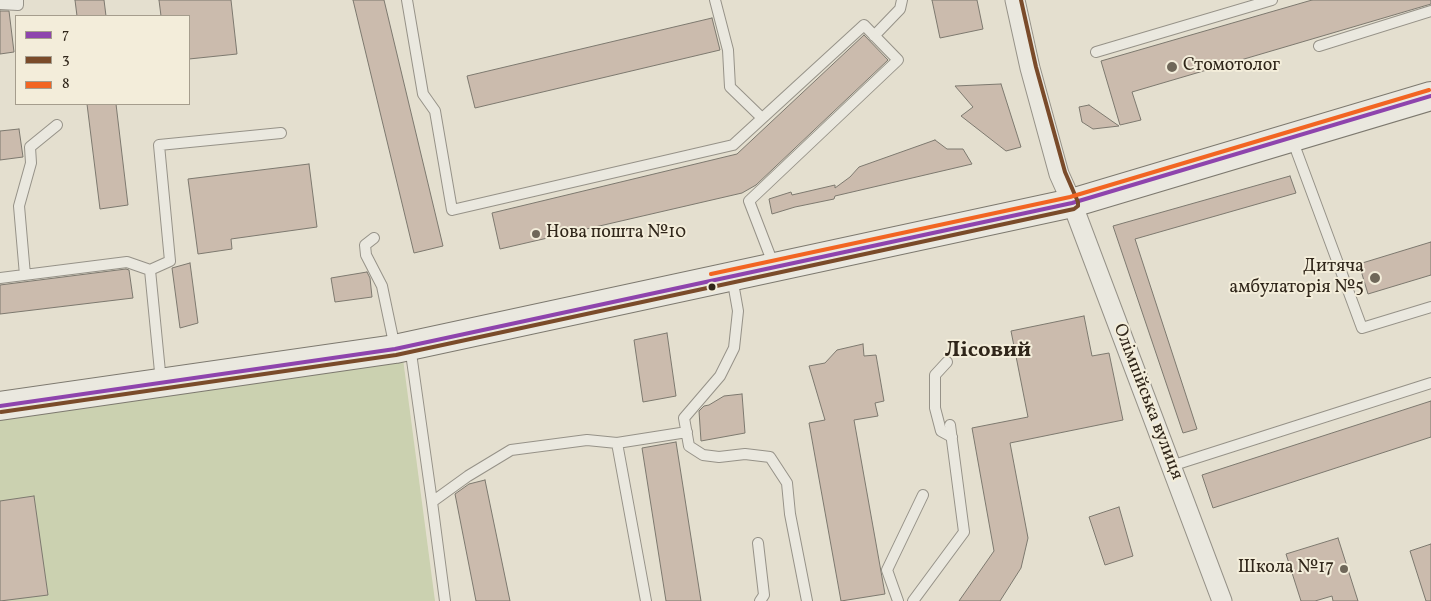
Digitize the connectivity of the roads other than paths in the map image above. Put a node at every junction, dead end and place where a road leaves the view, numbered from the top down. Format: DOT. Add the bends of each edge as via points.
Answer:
graph roads {
  1 [pos="18,0"];
  2 [pos="407,0"];
  3 [pos="714,0"];
  4 [pos="902,0"];
  5 [pos="1015,0"];
  6 [pos="1272,0"];
  7 [pos="0,4"];
  8 [pos="1431,11"];
  9 [pos="874,36"];
  10 [pos="1319,46"];
  11 [pos="1096,52"];
  12 [pos="1431,96"];
  13 [pos="762,118"];
  14 [pos="57,125"];
  15 [pos="281,133"];
  16 [pos="1291,138"];
  17 [pos="1072,204"];
  18 [pos="374,238"];
  19 [pos="774,267"];
  20 [pos="150,270"];
  21 [pos="25,275"];
  22 [pos="732,276"];
  23 [pos="0,278"];
  24 [pos="1431,307"];
  25 [pos="402,347"];
  26 [pos="947,362"];
  27 [pos="161,383"];
  28 [pos="1431,383"];
  29 [pos="0,406"];
  30 [pos="950,425"];
  31 [pos="686,432"];
  32 [pos="952,437"];
  33 [pos="617,443"];
  34 [pos="1171,466"];
  35 [pos="924,495"];
  36 [pos="432,502"];
  37 [pos="758,543"];
  38 [pos="445,601"];
  39 [pos="646,601"];
  40 [pos="760,601"];
  41 [pos="807,601"];
  42 [pos="898,601"];
  43 [pos="913,601"];
  44 [pos="1222,601"];
  1 -- 7 [label="lane" via="18,5"];
  2 -- 13 [label="lane" via="423,94 435,111 452,210 733,145"];
  3 -- 13 [label="lane" via="728,50 730,87"];
  4 -- 9 [label="lane" via="900,9"];
  5 -- 17 [label="street, Олімпійська вулиця" via="1059,174"];
  6 -- 11 [label="lane"];
  8 -- 10 [label="lane"];
  9 -- 13 [label="lane" via="864,25"];
  9 -- 19 [label="lane" via="898,60 749,201"];
  12 -- 16 [label="street"];
  14 -- 21 [label="lane" via="30,147 31,163 19,206"];
  15 -- 20 [label="lane" via="159,146 170,261"];
  16 -- 17 [label="street"];
  16 -- 24 [label="lane" via="1362,328"];
  17 -- 19 [label="street"];
  17 -- 34 [label="street, Олімпійська вулиця"];
  18 -- 25 [label="lane" via="365,245 366,255 382,286"];
  19 -- 22 [label="street"];
  20 -- 21 [label="lane" via="127,262"];
  20 -- 27 [label="lane"];
  21 -- 23 [label="lane"];
  22 -- 25 [label="street"];
  22 -- 31 [label="lane" via="738,311 734,348 720,376 684,418"];
  25 -- 27 [label="street"];
  25 -- 36 [label="lane"];
  26 -- 32 [label="lane" via="936,375 934,408 941,431"];
  27 -- 29 [label="street"];
  28 -- 34 [label="lane"];
  30 -- 32 [label="lane"];
  31 -- 33 [label="lane"];
  31 -- 41 [label="lane" via="689,446 702,455 770,457 787,483"];
  32 -- 43 [label="lane" via="964,532"];
  33 -- 36 [label="lane" via="587,440 511,450"];
  33 -- 39 [label="lane"];
  34 -- 44 [label="street, Олімпійська вулиця"];
  35 -- 42 [label="lane" via="887,570"];
  36 -- 38 [label="lane"];
  37 -- 40 [label="lane" via="764,596"];
}
